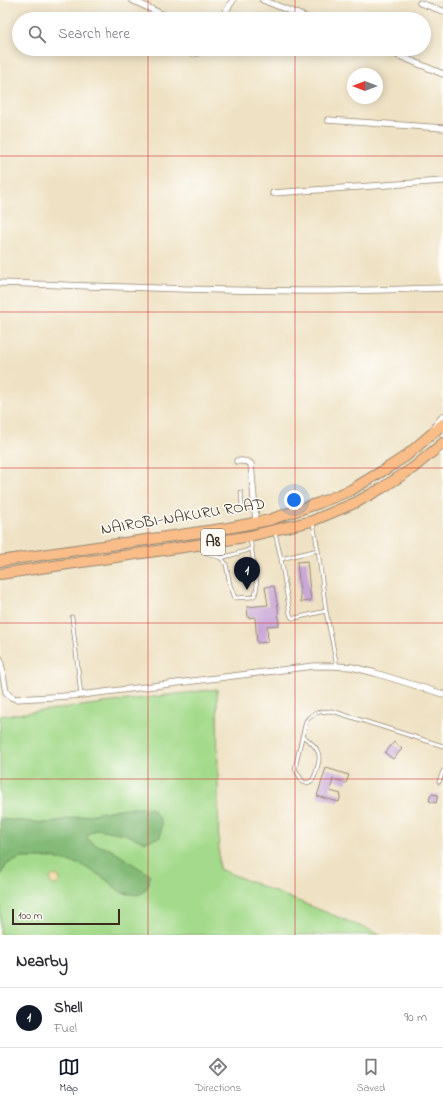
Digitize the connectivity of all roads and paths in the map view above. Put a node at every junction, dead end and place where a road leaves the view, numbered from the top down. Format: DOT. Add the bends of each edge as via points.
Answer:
graph roads {
  1 [pos="132,0"];
  2 [pos="233,0"];
  3 [pos="264,0"];
  4 [pos="420,3"];
  5 [pos="443,11"];
  6 [pos="157,12"];
  7 [pos="225,12"];
  8 [pos="293,12"];
  9 [pos="400,56"];
  10 [pos="443,74"];
  11 [pos="328,120"];
  12 [pos="443,128"];
  13 [pos="443,181"];
  14 [pos="273,193"];
  15 [pos="0,283"];
  16 [pos="443,288"];
  17 [pos="443,416"];
  18 [pos="443,424"];
  19 [pos="443,443"];
  20 [pos="406,456"];
  21 [pos="237,461"];
  22 [pos="241,492"];
  23 [pos="255,508"];
  24 [pos="312,521"];
  25 [pos="256,522"];
  26 [pos="275,530"];
  27 [pos="250,536"];
  28 [pos="198,545"];
  29 [pos="252,548"];
  30 [pos="318,550"];
  31 [pos="221,558"];
  32 [pos="281,559"];
  33 [pos="0,561"];
  34 [pos="0,574"];
  35 [pos="326,611"];
  36 [pos="72,617"];
  37 [pos="0,659"];
  38 [pos="337,666"];
  39 [pos="443,694"];
  40 [pos="81,695"];
  41 [pos="302,736"];
  42 [pos="443,746"];
  43 [pos="443,771"];
  44 [pos="439,782"];
  1 -- 6 [label="street"];
  2 -- 7 [label="street"];
  3 -- 8 [label="street"];
  4 -- 5 [label="street"];
  9 -- 10 [label="street"];
  11 -- 12 [label="street"];
  13 -- 14 [label="street"];
  15 -- 16 [label="street" via="317,291"];
  17 -- 20 [label="street"];
  18 -- 20 [label="highway, A8"];
  19 -- 24 [label="highway, A8" via="413,468 382,488 357,502"];
  20 -- 25 [label="highway, NAIROBI-NAKURU ROAD / A8" via="351,490 269,520"];
  21 -- 23 [label="street" via="251,464"];
  22 -- 23 [label="lane" via="243,508"];
  23 -- 25 [label="street"];
  24 -- 26 [label="highway, A8"];
  24 -- 30 [label="lane"];
  25 -- 33 [label="highway, NAIROBI-NAKURU ROAD / A8"];
  26 -- 27 [label="highway, A8"];
  26 -- 32 [label="lane"];
  27 -- 28 [label="highway, A8"];
  27 -- 29 [label="lane"];
  28 -- 31 [label="lane" via="204,552"];
  28 -- 34 [label="highway, A8"];
  29 -- 31 [label="lane"];
  29 -- 31 [label="lane" via="257,586 252,597 235,598 226,564"];
  30 -- 32 [label="lane"];
  30 -- 35 [label="lane"];
  32 -- 35 [label="lane" via="292,618"];
  35 -- 38 [label="lane"];
  36 -- 40 [label="lane"];
  37 -- 40 [label="street" via="5,688 11,697 52,698"];
  38 -- 39 [label="street" via="376,673"];
  38 -- 40 [label="street" via="314,666"];
  41 -- 41 [label="lane" via="295,769 306,783 314,778 319,754"];
  41 -- 42 [label="lane" via="310,715 332,711"];
  43 -- 44 [label="lane"];
}
